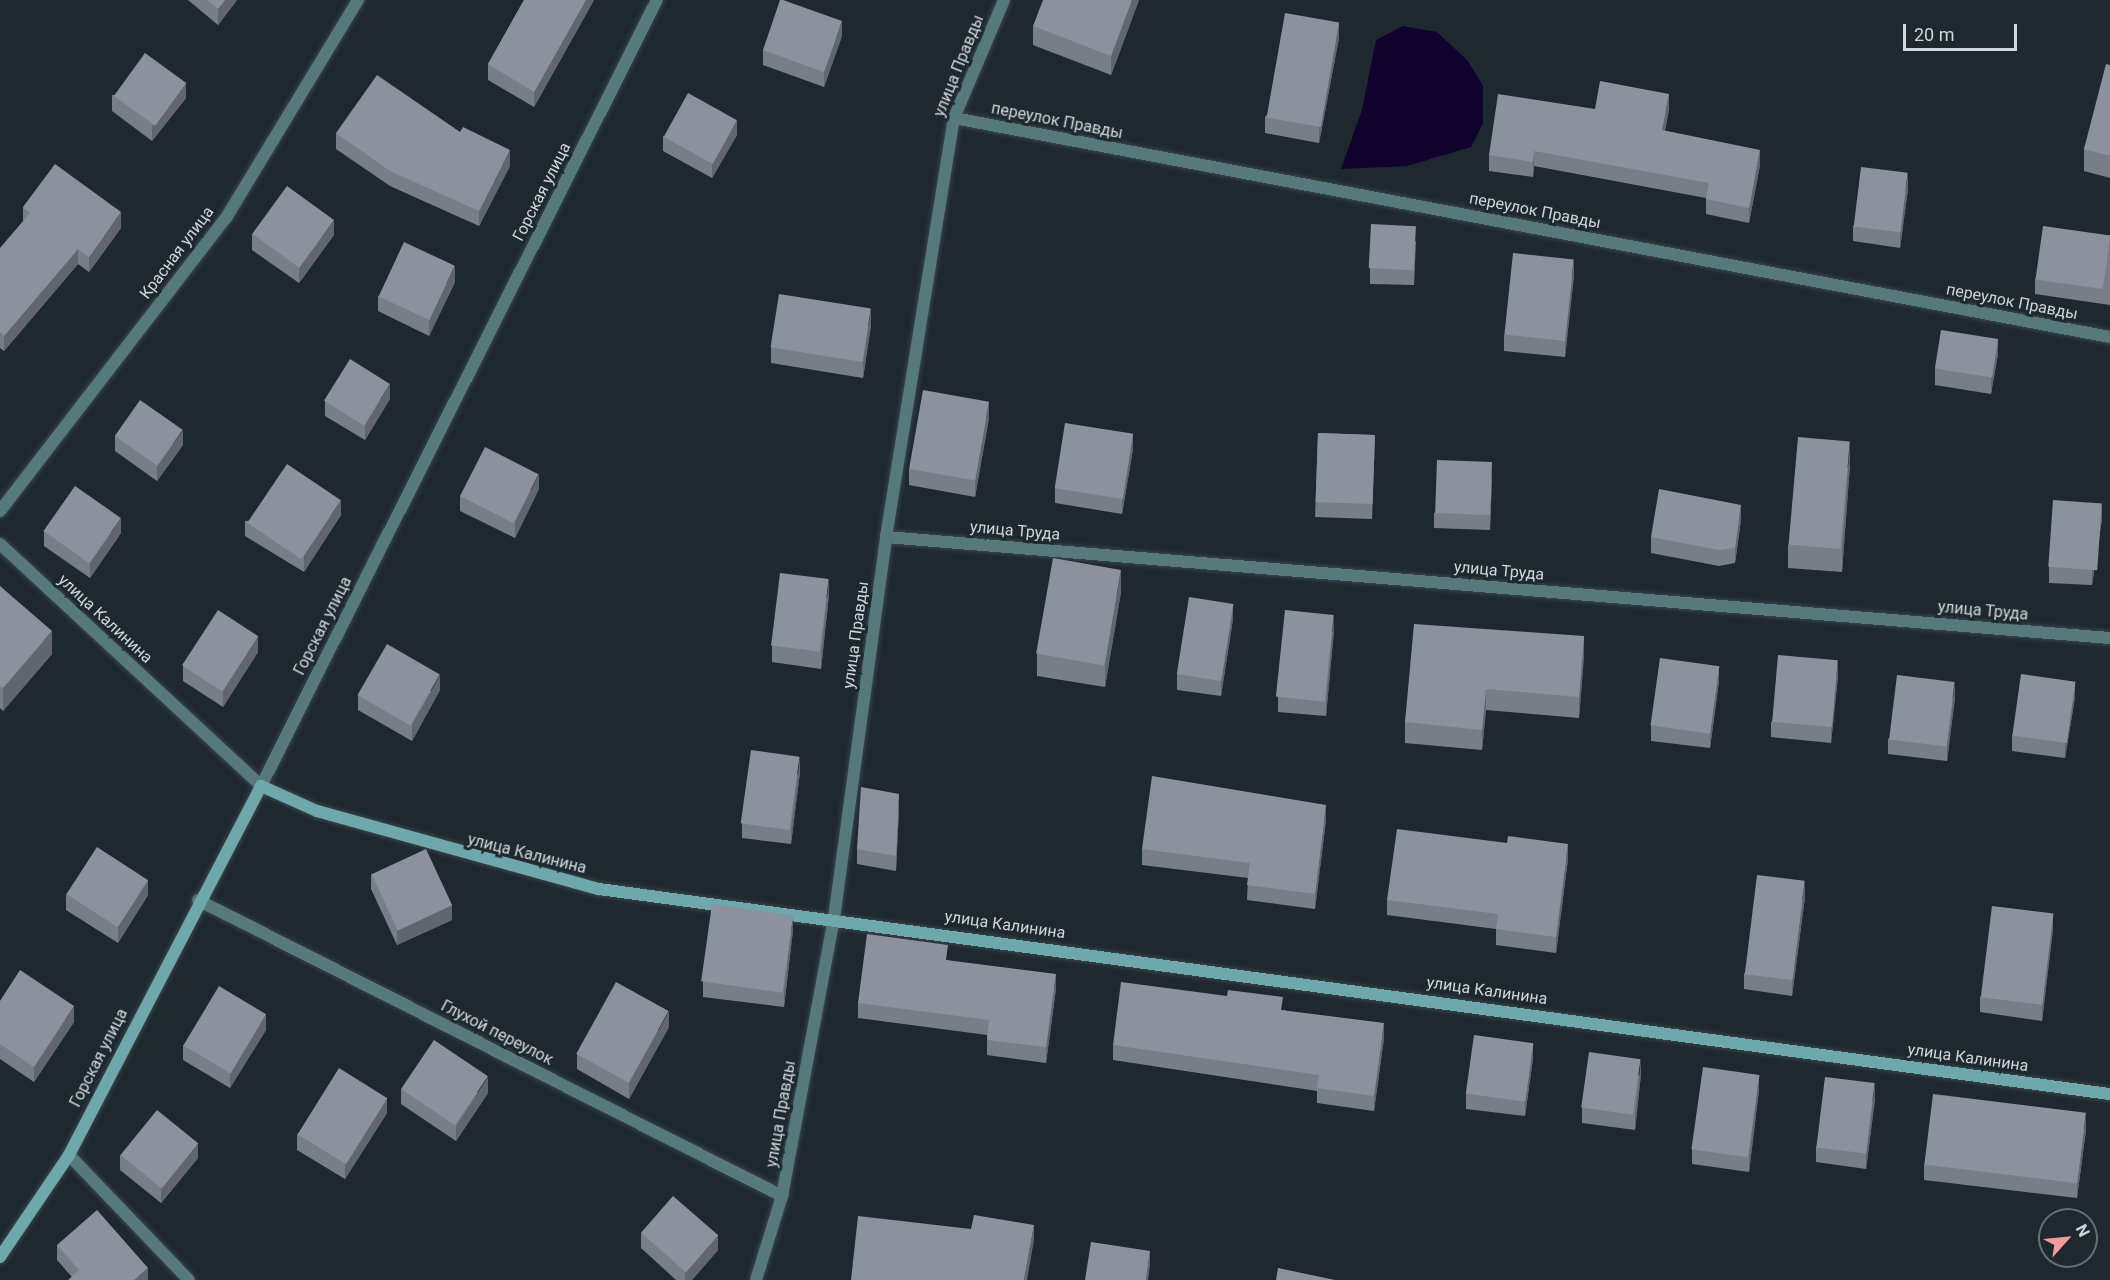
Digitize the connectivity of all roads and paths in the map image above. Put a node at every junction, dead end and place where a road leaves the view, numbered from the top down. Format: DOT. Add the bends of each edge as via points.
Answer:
graph roads {
  1 [pos="357,0"];
  2 [pos="657,0"];
  3 [pos="1004,0"];
  4 [pos="954,118"];
  5 [pos="2110,337"];
  6 [pos="0,511"];
  7 [pos="885,537"];
  8 [pos="0,544"];
  9 [pos="2110,638"];
  10 [pos="261,786"];
  11 [pos="198,900"];
  12 [pos="834,918"];
  13 [pos="2110,1094"];
  14 [pos="69,1155"];
  15 [pos="782,1196"];
  16 [pos="0,1257"];
  17 [pos="189,1280"];
  18 [pos="756,1280"];
  1 -- 6 [label="street, Красная улица" via="226,218"];
  2 -- 10 [label="street, Горская улица"];
  3 -- 4 [label="street, улица Правды"];
  4 -- 5 [label="street, переулок Правды"];
  4 -- 7 [label="street, улица Правды"];
  7 -- 9 [label="street, улица Труда"];
  7 -- 12 [label="street, улица Правды"];
  8 -- 10 [label="street, улица Калинина"];
  10 -- 11 [label="main road, Горская улица"];
  10 -- 12 [label="main road, улица Калинина" via="339,818 599,889"];
  11 -- 14 [label="main road, Горская улица"];
  11 -- 15 [label="street, Глухой переулок"];
  12 -- 13 [label="main road, улица Калинина"];
  12 -- 15 [label="street, улица Правды"];
  14 -- 16 [label="main road, Горская улица"];
  14 -- 17 [label="street"];
  15 -- 18 [label="street, улица Правды"];
}
